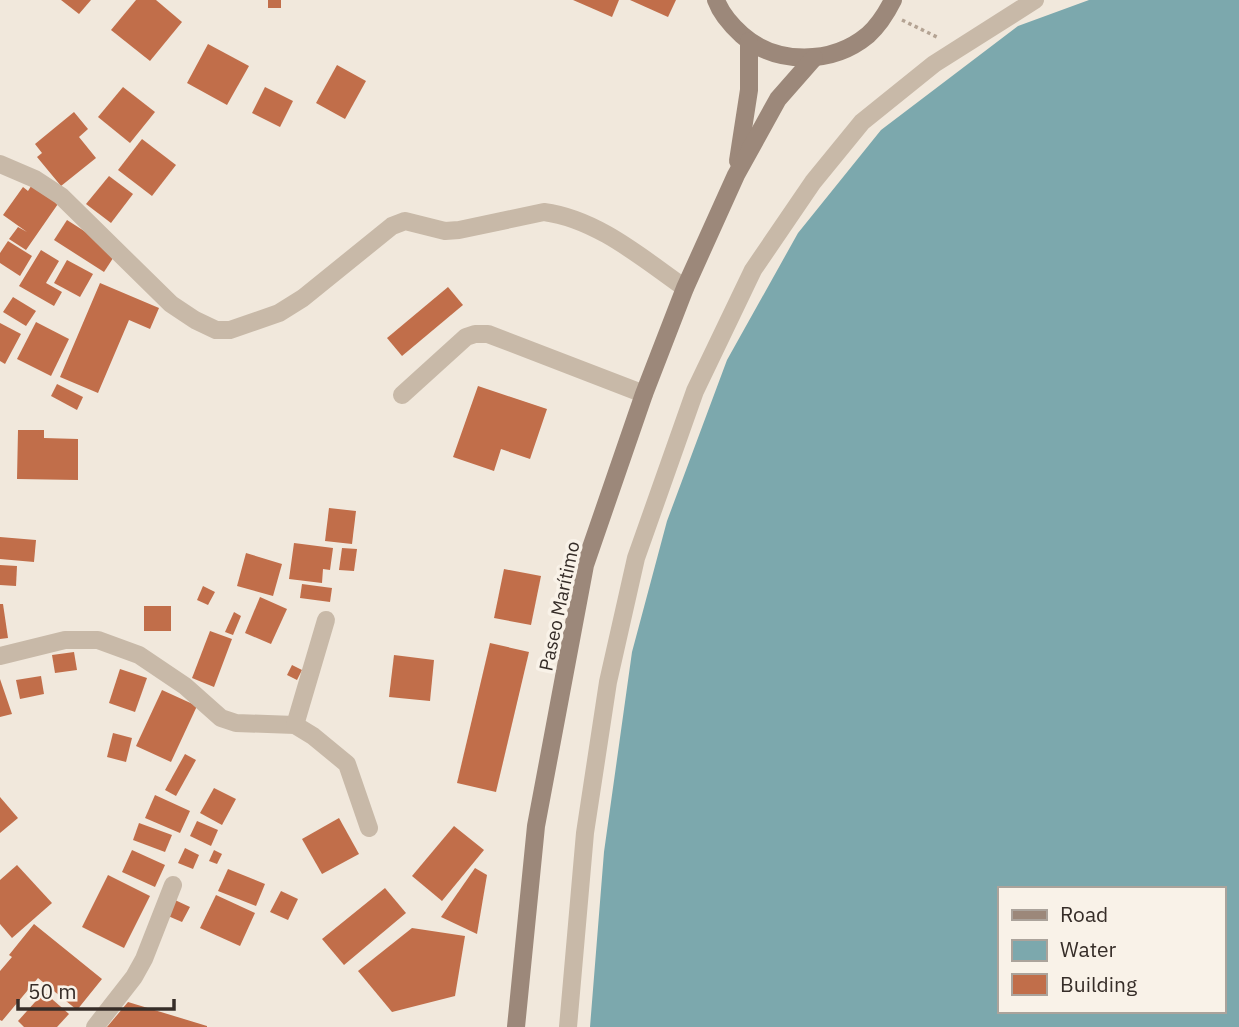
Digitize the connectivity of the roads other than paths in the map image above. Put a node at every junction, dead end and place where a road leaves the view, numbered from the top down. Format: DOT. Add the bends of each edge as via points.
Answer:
graph roads {
  1 [pos="716,0"];
  2 [pos="1035,0"];
  3 [pos="890,6"];
  4 [pos="749,41"];
  5 [pos="814,58"];
  6 [pos="0,164"];
  7 [pos="736,175"];
  8 [pos="685,288"];
  9 [pos="644,394"];
  10 [pos="402,395"];
  11 [pos="326,620"];
  12 [pos="0,656"];
  13 [pos="295,725"];
  14 [pos="369,828"];
  15 [pos="173,885"];
  16 [pos="95,1027"];
  17 [pos="516,1027"];
  18 [pos="568,1027"];
  1 -- 4 [label="main road" via="731,25"];
  2 -- 18 [label="street" via="934,64 862,122 813,182 753,270 695,391 636,558 608,682 585,833"];
  3 -- 5 [label="main road" via="868,35 843,51"];
  4 -- 5 [label="main road" via="769,52"];
  4 -- 7 [label="main road, Paseo Marítimo" via="749,90"];
  5 -- 7 [label="main road, Paseo Marítimo" via="778,99"];
  6 -- 8 [label="street" via="61,195 171,304 215,330 230,330 279,313 393,226 405,222 459,230 544,212 558,214 605,233"];
  7 -- 8 [label="main road, Paseo Marítimo"];
  8 -- 9 [label="main road, Paseo Marítimo"];
  9 -- 10 [label="street" via="488,334 475,334"];
  9 -- 17 [label="main road, Paseo Marítimo" via="585,565 536,826"];
  11 -- 13 [label="street"];
  12 -- 13 [label="street" via="65,640 99,640 139,655 185,685 221,718 236,723"];
  13 -- 14 [label="street" via="347,764"];
  15 -- 16 [label="street" via="134,978"];
}
